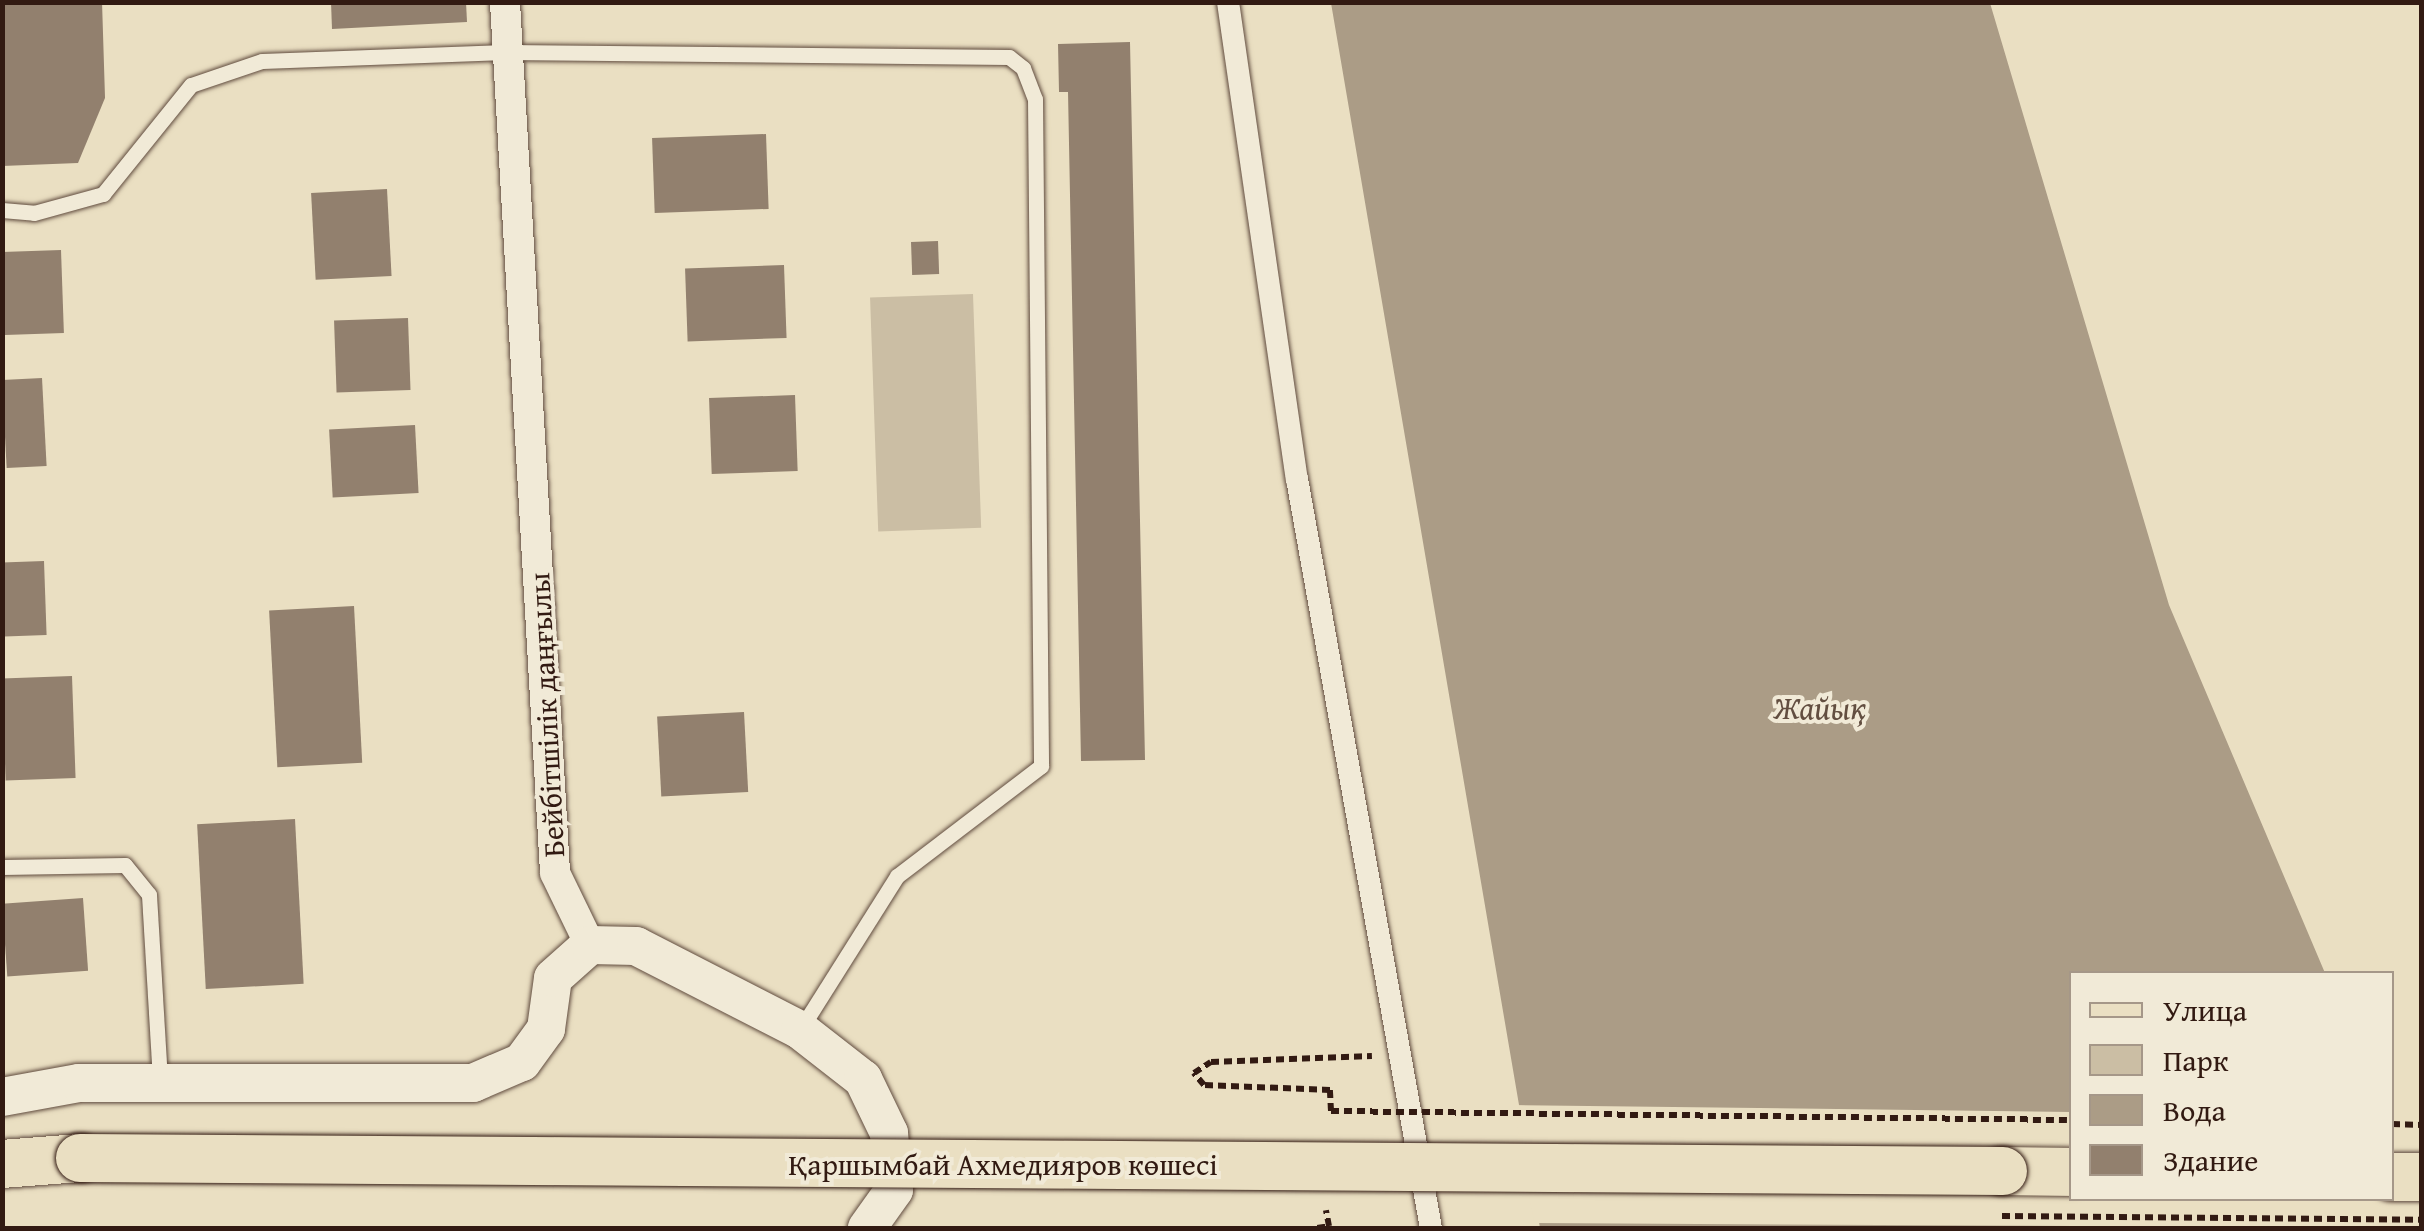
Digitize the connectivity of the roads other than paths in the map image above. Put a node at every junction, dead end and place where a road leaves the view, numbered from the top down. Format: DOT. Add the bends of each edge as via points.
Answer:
graph roads {
  1 [pos="505,2"];
  2 [pos="1228,2"];
  3 [pos="506,52"];
  4 [pos="2,210"];
  5 [pos="2,867"];
  6 [pos="590,946"];
  7 [pos="800,1030"];
  8 [pos="160,1081"];
  9 [pos="2,1097"];
  10 [pos="2,1164"];
  11 [pos="2069,1172"];
  12 [pos="2394,1176"];
  13 [pos="2422,1177"];
  14 [pos="866,1228"];
  15 [pos="1430,1228"];
  1 -- 3 [label="street, Бейбітшілік даңғылы"];
  2 -- 15 [label="street" via="1297,479"];
  3 -- 4 [label="lane" via="262,61 191,85 103,194 34,213"];
  3 -- 6 [label="street, Бейбітшілік даңғылы" via="555,873"];
  3 -- 7 [label="lane" via="1009,57 1023,68 1035,99 1041,766 898,876"];
  5 -- 8 [label="lane" via="125,865 149,895"];
  6 -- 7 [label="street" via="636,946"];
  6 -- 8 [label="street" via="553,978 546,1028 522,1062 473,1083"];
  7 -- 14 [label="street" via="863,1079 888,1133 894,1190"];
  8 -- 9 [label="street" via="79,1083"];
  10 -- 11 [label="main road, Қаршымбай Ахмедияров көшесі, bridge" via="80,1158"];
  12 -- 13 [label="main road"];
}
